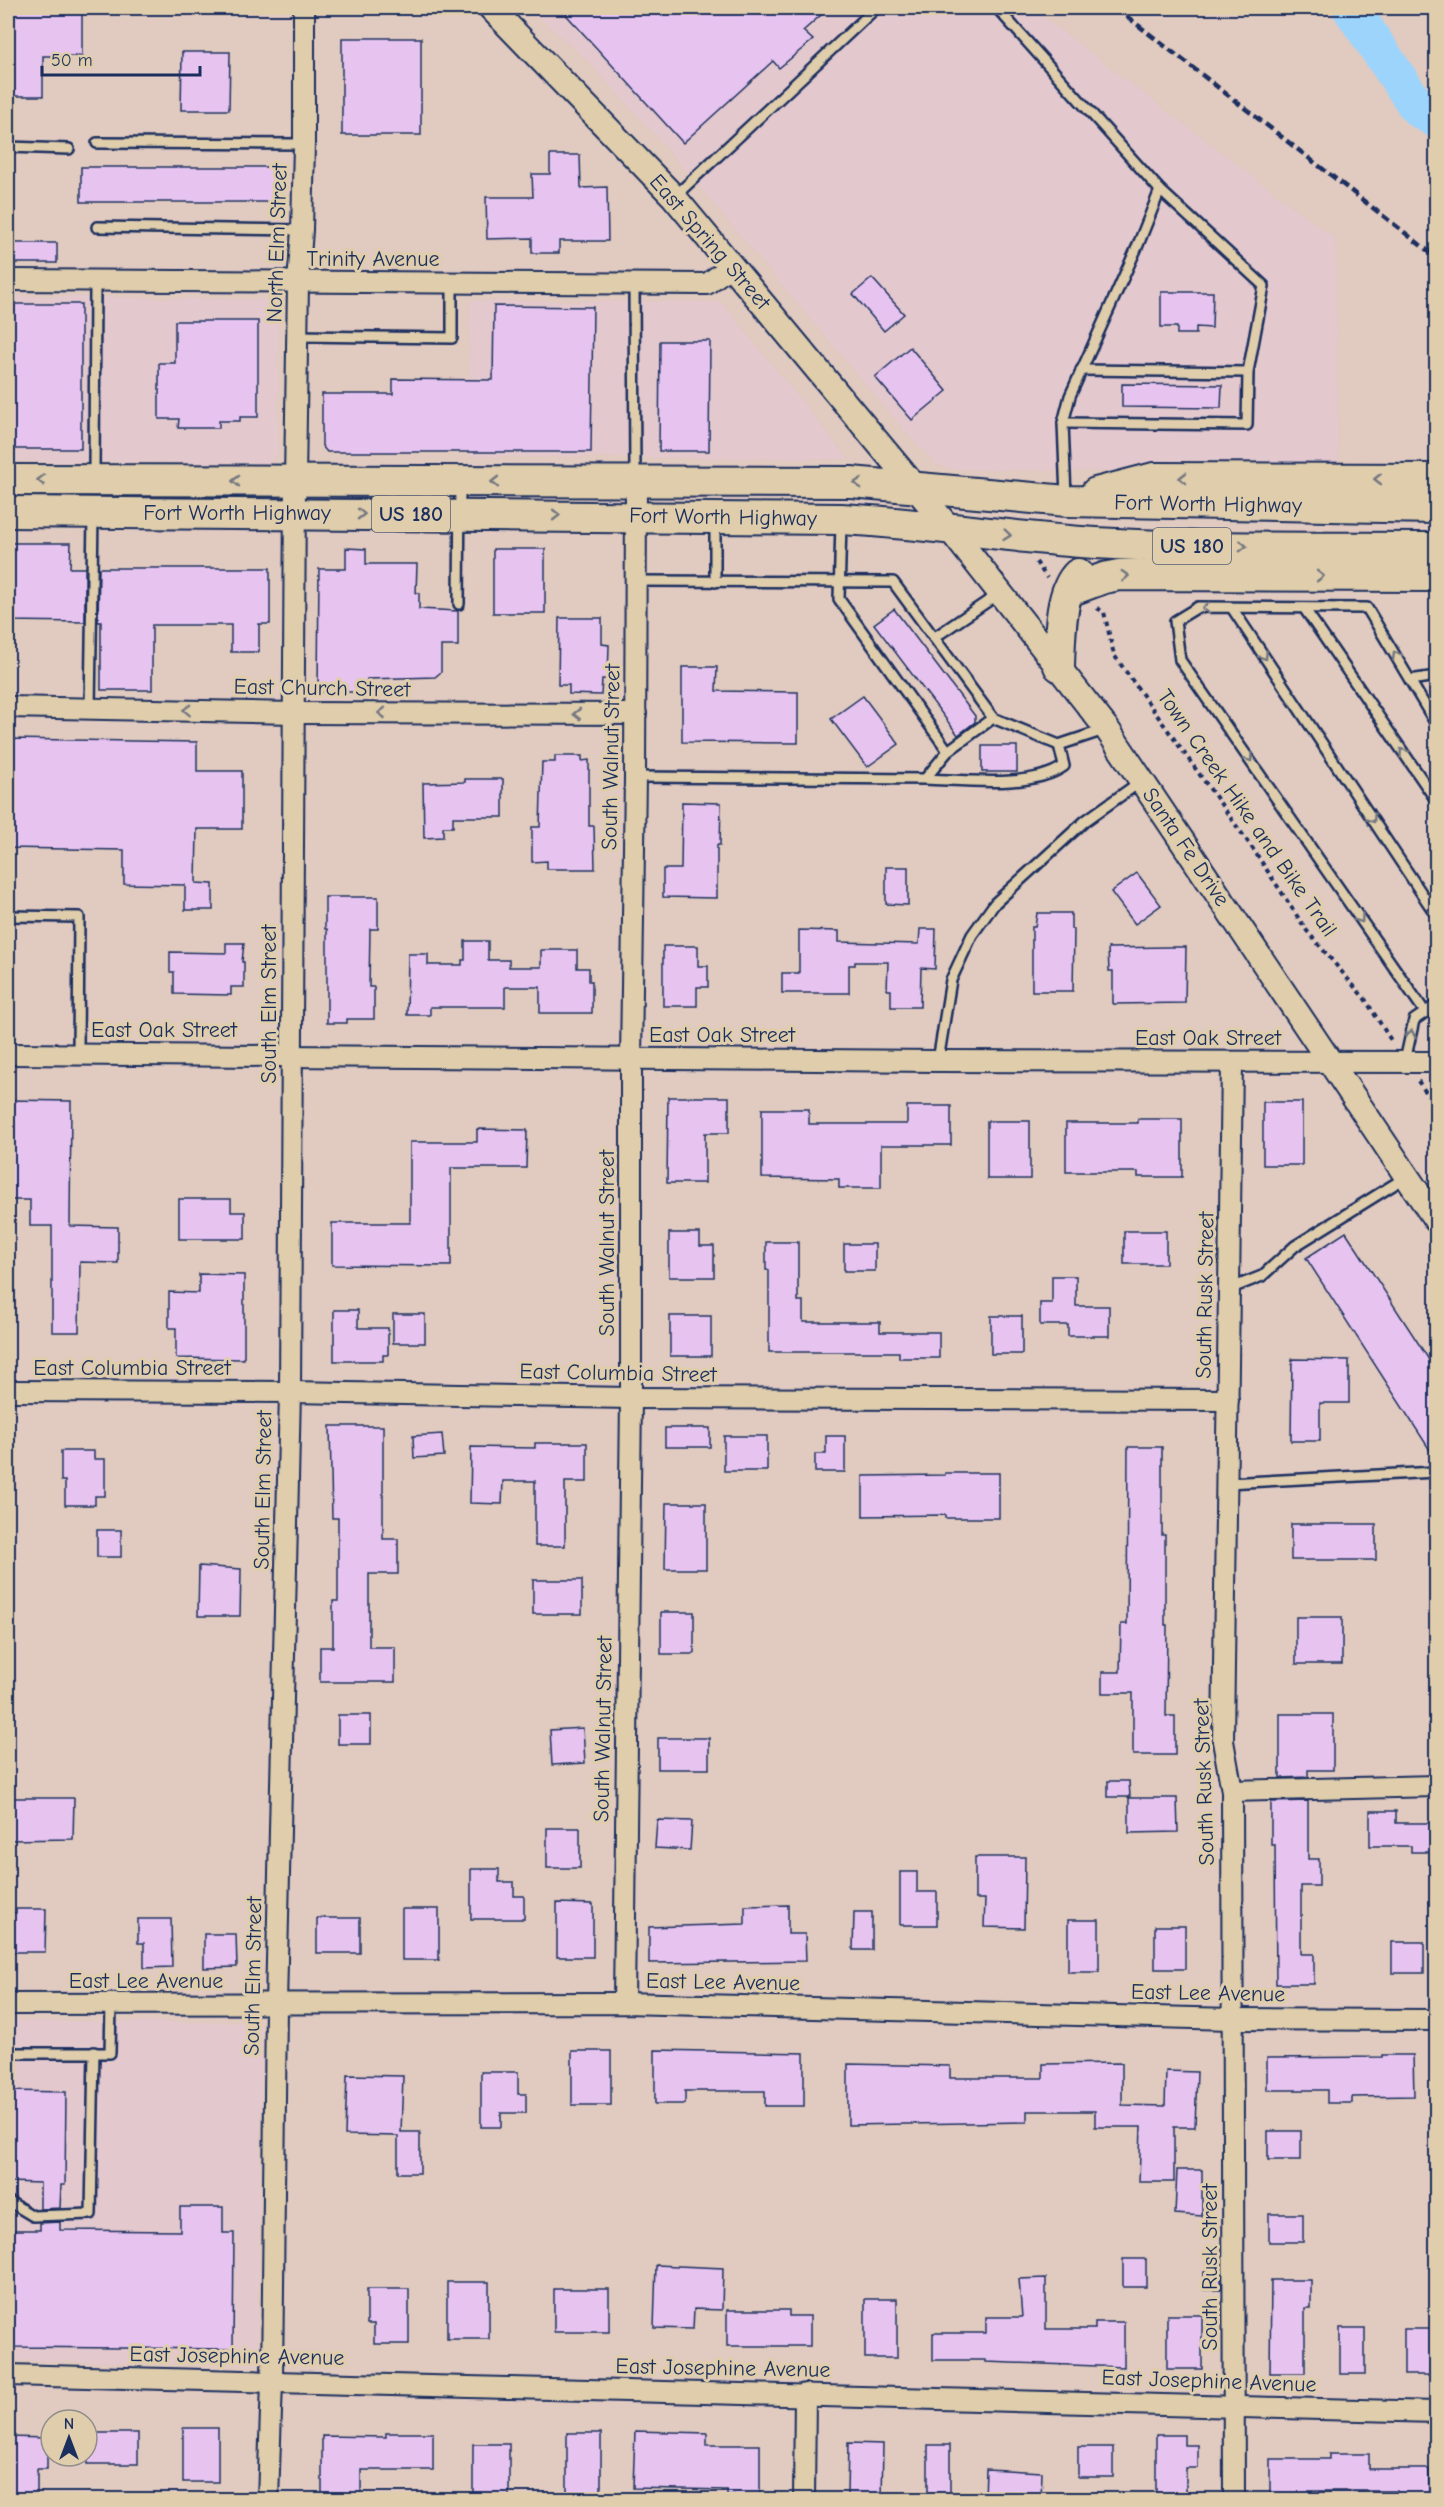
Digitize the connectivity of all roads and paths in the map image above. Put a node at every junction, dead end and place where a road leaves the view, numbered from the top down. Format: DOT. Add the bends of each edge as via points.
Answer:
graph roads {
  1 [pos="304,8"];
  2 [pos="491,8"];
  3 [pos="876,8"];
  4 [pos="997,8"];
  5 [pos="97,143"];
  6 [pos="304,144"];
  7 [pos="8,147"];
  8 [pos="69,149"];
  9 [pos="1160,190"];
  10 [pos="674,197"];
  11 [pos="97,226"];
  12 [pos="302,230"];
  13 [pos="732,265"];
  14 [pos="8,280"];
  15 [pos="95,281"];
  16 [pos="298,283"];
  17 [pos="452,283"];
  18 [pos="634,284"];
  19 [pos="297,336"];
  20 [pos="1081,370"];
  21 [pos="1248,372"];
  22 [pos="1063,423"];
  23 [pos="1437,479"];
  24 [pos="8,480"];
  25 [pos="94,480"];
  26 [pos="295,481"];
  27 [pos="460,482"];
  28 [pos="636,483"];
  29 [pos="916,488"];
  30 [pos="1067,501"];
  31 [pos="1437,508"];
  32 [pos="8,512"];
  33 [pos="93,513"];
  34 [pos="295,513"];
  35 [pos="460,515"];
  36 [pos="636,516"];
  37 [pos="715,518"];
  38 [pos="841,519"];
  39 [pos="949,528"];
  40 [pos="1150,545"];
  41 [pos="1437,548"];
  42 [pos="1437,576"];
  43 [pos="636,581"];
  44 [pos="715,582"];
  45 [pos="840,582"];
  46 [pos="1069,591"];
  47 [pos="1000,593"];
  48 [pos="459,604"];
  49 [pos="1095,607"];
  50 [pos="1232,608"];
  51 [pos="1304,608"];
  52 [pos="935,637"];
  53 [pos="1059,666"];
  54 [pos="1437,676"];
  55 [pos="1410,680"];
  56 [pos="8,706"];
  57 [pos="90,708"];
  58 [pos="294,713"];
  59 [pos="636,714"];
  60 [pos="993,718"];
  61 [pos="1437,724"];
  62 [pos="1107,729"];
  63 [pos="1059,745"];
  64 [pos="948,751"];
  65 [pos="635,777"];
  66 [pos="925,779"];
  67 [pos="1141,782"];
  68 [pos="1437,800"];
  69 [pos="1437,915"];
  70 [pos="8,916"];
  71 [pos="1437,1005"];
  72 [pos="1425,1012"];
  73 [pos="1392,1041"];
  74 [pos="8,1054"];
  75 [pos="78,1054"];
  76 [pos="292,1055"];
  77 [pos="631,1059"];
  78 [pos="938,1061"];
  79 [pos="1405,1061"];
  80 [pos="1232,1062"];
  81 [pos="1332,1062"];
  82 [pos="1437,1062"];
  83 [pos="1419,1082"];
  84 [pos="1437,1107"];
  85 [pos="1407,1176"];
  86 [pos="1437,1220"];
  87 [pos="1229,1288"];
  88 [pos="8,1391"];
  89 [pos="290,1392"];
  90 [pos="631,1398"];
  91 [pos="1228,1400"];
  92 [pos="1437,1472"];
  93 [pos="1227,1482"];
  94 [pos="1437,1786"];
  95 [pos="1232,1791"];
  96 [pos="624,2003"];
  97 [pos="8,2004"];
  98 [pos="111,2005"];
  99 [pos="276,2005"];
  100 [pos="1232,2019"];
  101 [pos="1437,2020"];
  102 [pos="94,2052"];
  103 [pos="8,2053"];
  104 [pos="8,2201"];
  105 [pos="8,2375"];
  106 [pos="272,2381"];
  107 [pos="805,2394"];
  108 [pos="1234,2406"];
  109 [pos="1437,2412"];
  110 [pos="268,2499"];
  111 [pos="804,2499"];
  112 [pos="1234,2499"];
  1 -- 6 [label="street, North Elm Street"];
  2 -- 10 [label="street, East Spring Street"];
  3 -- 10 [label="lane"];
  4 -- 9 [label="lane"];
  5 -- 6 [label="lane"];
  6 -- 12 [label="street, North Elm Street"];
  7 -- 8 [label="lane"];
  9 -- 20 [label="lane"];
  9 -- 21 [label="lane" via="1264,286"];
  10 -- 13 [label="street, East Spring Street"];
  11 -- 12 [label="lane"];
  12 -- 16 [label="street, North Elm Street"];
  13 -- 18 [label="street, Trinity Avenue" via="707,284"];
  13 -- 29 [label="street, East Spring Street"];
  14 -- 15 [label="street, Trinity Avenue"];
  15 -- 16 [label="street, Trinity Avenue"];
  15 -- 25 [label="lane"];
  16 -- 17 [label="street, Trinity Avenue"];
  16 -- 19 [label="street, North Elm Street"];
  17 -- 18 [label="street, Trinity Avenue"];
  17 -- 19 [label="lane" via="452,338"];
  18 -- 28 [label="lane"];
  19 -- 26 [label="street, North Elm Street"];
  20 -- 21 [label="lane"];
  20 -- 22 [label="lane"];
  21 -- 22 [label="lane" via="1246,425"];
  22 -- 30 [label="lane"];
  23 -- 30 [label="main road, one-way" via="1154,478"];
  25 -- 24 [label="main road, Fort Worth Highway / US 180, one-way"];
  26 -- 25 [label="main road, Fort Worth Highway / US 180, one-way"];
  26 -- 27 [label="main road, Fort Worth Highway / US 180"];
  26 -- 34 [label="street, South Elm Street"];
  28 -- 27 [label="main road, Fort Worth Highway / US 180, one-way"];
  27 -- 35 [label="lane"];
  29 -- 28 [label="main road, Fort Worth Highway / US 180, one-way" via="851,482"];
  28 -- 36 [label="street, South Walnut Street"];
  29 -- 30 [label="main road, Fort Worth Highway / US 180"];
  29 -- 39 [label="street, Santa Fe Drive"];
  30 -- 31 [label="main road, Fort Worth Highway / US 180"];
  32 -- 33 [label="main road, Fort Worth Highway / US 180"];
  33 -- 34 [label="main road, Fort Worth Highway / US 180"];
  33 -- 57 [label="lane"];
  34 -- 35 [label="main road, Fort Worth Highway / US 180, one-way"];
  34 -- 58 [label="street, South Elm Street"];
  35 -- 36 [label="main road, Fort Worth Highway / US 180, one-way"];
  35 -- 48 [label="lane"];
  36 -- 37 [label="main road, Fort Worth Highway / US 180"];
  36 -- 43 [label="street, South Walnut Street"];
  37 -- 38 [label="main road, Fort Worth Highway / US 180"];
  37 -- 44 [label="lane"];
  38 -- 39 [label="main road, Fort Worth Highway / US 180"];
  38 -- 45 [label="lane"];
  39 -- 40 [label="main road, Fort Worth Highway / US 180, one-way"];
  39 -- 47 [label="street, Santa Fe Drive"];
  40 -- 41 [label="main road, Fort Worth Highway / US 180, one-way"];
  40 -- 46 [label="main road" via="1102,559 1074,578"];
  46 -- 42 [label="main road, one-way" via="1119,575"];
  43 -- 44 [label="lane"];
  43 -- 59 [label="street, South Walnut Street"];
  44 -- 45 [label="lane"];
  45 -- 52 [label="lane" via="893,582"];
  45 -- 64 [label="lane" via="839,599"];
  46 -- 53 [label="main road" via="1062,614"];
  47 -- 52 [label="lane"];
  47 -- 53 [label="street, Santa Fe Drive"];
  49 -- 73 [label="path, Town Creek Hike and Bike Trail" via="1104,612 1114,655 1199,771 1307,931 1365,999"];
  50 -- 51 [label="lane"];
  50 -- 69 [label="lane, one-way"];
  50 -- 72 [label="lane, one-way" via="1198,607 1174,621 1180,660"];
  55 -- 51 [label="lane, one-way" via="1367,608"];
  68 -- 51 [label="lane, one-way"];
  52 -- 60 [label="lane"];
  53 -- 62 [label="street, Santa Fe Drive"];
  54 -- 55 [label="lane"];
  55 -- 61 [label="lane"];
  56 -- 57 [label="street, East Church Street"];
  58 -- 57 [label="street, East Church Street, one-way"];
  59 -- 58 [label="street, East Church Street, one-way"];
  58 -- 76 [label="street, South Elm Street"];
  59 -- 65 [label="street, South Walnut Street"];
  60 -- 63 [label="lane"];
  60 -- 64 [label="lane"];
  62 -- 63 [label="lane"];
  62 -- 67 [label="street, Santa Fe Drive"];
  63 -- 66 [label="lane" via="1064,766 1053,774 1014,780"];
  64 -- 66 [label="lane"];
  65 -- 66 [label="lane"];
  65 -- 77 [label="street, South Walnut Street"];
  67 -- 78 [label="lane" via="1085,821 995,903 972,934 951,980"];
  67 -- 81 [label="street, Santa Fe Drive"];
  70 -- 75 [label="lane" via="79,917"];
  71 -- 72 [label="lane"];
  79 -- 72 [label="lane, one-way" via="1414,1020"];
  74 -- 75 [label="street, East Oak Street"];
  75 -- 76 [label="street, East Oak Street"];
  76 -- 77 [label="street, East Oak Street"];
  76 -- 89 [label="street, South Elm Street"];
  77 -- 78 [label="street, East Oak Street"];
  77 -- 90 [label="street, South Walnut Street"];
  78 -- 80 [label="street, East Oak Street"];
  79 -- 81 [label="street, East Oak Street"];
  79 -- 82 [label="street, East Oak Street"];
  80 -- 81 [label="street, East Oak Street"];
  80 -- 87 [label="street, South Rusk Street"];
  81 -- 85 [label="street, Santa Fe Drive"];
  83 -- 84 [label="path"];
  85 -- 86 [label="street, Santa Fe Drive"];
  85 -- 87 [label="lane" via="1295,1246 1262,1276"];
  87 -- 91 [label="street, South Rusk Street"];
  88 -- 89 [label="street, East Columbia Street"];
  89 -- 90 [label="street, East Columbia Street"];
  89 -- 99 [label="street, South Elm Street"];
  90 -- 91 [label="street, East Columbia Street"];
  90 -- 96 [label="street, South Walnut Street"];
  91 -- 93 [label="street, South Rusk Street"];
  92 -- 93 [label="lane"];
  93 -- 95 [label="street, South Rusk Street" via="1223,1741"];
  94 -- 95 [label="street"];
  95 -- 100 [label="street, South Rusk Street"];
  96 -- 99 [label="street, East Lee Avenue"];
  96 -- 100 [label="street, East Lee Avenue"];
  97 -- 98 [label="street, East Lee Avenue"];
  98 -- 99 [label="street, East Lee Avenue"];
  98 -- 102 [label="lane" via="110,2053"];
  99 -- 106 [label="street, South Elm Street"];
  100 -- 101 [label="street, East Lee Avenue"];
  100 -- 108 [label="street, South Rusk Street"];
  102 -- 103 [label="lane"];
  102 -- 104 [label="lane" via="91,2214 33,2216"];
  105 -- 106 [label="street, East Josephine Avenue"];
  106 -- 107 [label="street, East Josephine Avenue"];
  106 -- 110 [label="street, South Elm Street"];
  107 -- 108 [label="street, East Josephine Avenue"];
  107 -- 111 [label="street"];
  108 -- 109 [label="street, East Josephine Avenue"];
  108 -- 112 [label="street, South Rusk Street"];
}
